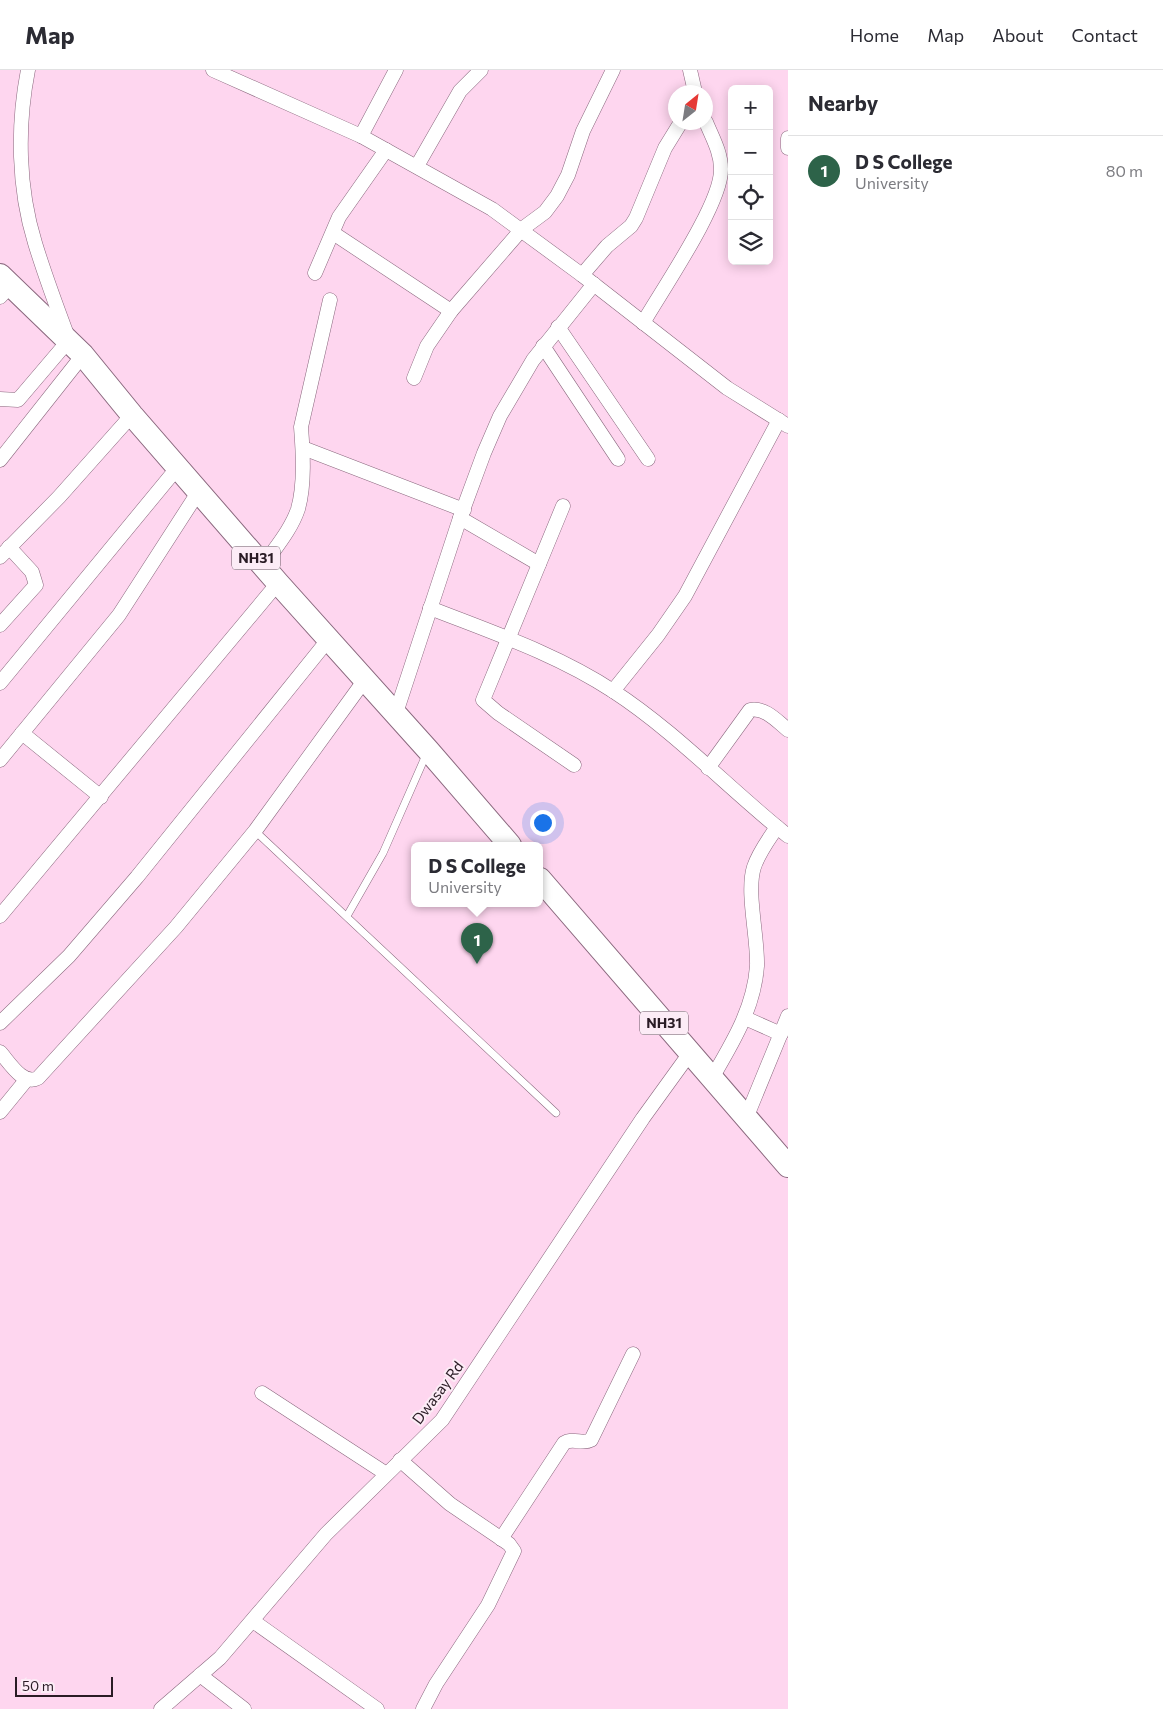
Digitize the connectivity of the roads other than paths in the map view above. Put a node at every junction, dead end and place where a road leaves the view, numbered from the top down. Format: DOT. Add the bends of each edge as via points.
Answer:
graph roads {
  1 [pos="28,70"];
  2 [pos="396,70"];
  3 [pos="482,70"];
  4 [pos="613,70"];
  5 [pos="690,70"];
  6 [pos="220,71"];
  7 [pos="693,85"];
  8 [pos="676,130"];
  9 [pos="709,130"];
  10 [pos="362,136"];
  11 [pos="788,138"];
  12 [pos="788,148"];
  13 [pos="386,150"];
  14 [pos="417,166"];
  15 [pos="522,230"];
  16 [pos="333,233"];
  17 [pos="315,273"];
  18 [pos="582,275"];
  19 [pos="594,284"];
  20 [pos="3,286"];
  21 [pos="330,300"];
  22 [pos="451,311"];
  23 [pos="643,323"];
  24 [pos="558,327"];
  25 [pos="543,346"];
  26 [pos="76,348"];
  27 [pos="414,378"];
  28 [pos="0,399"];
  29 [pos="132,415"];
  30 [pos="783,423"];
  31 [pos="303,448"];
  32 [pos="648,458"];
  33 [pos="618,459"];
  34 [pos="0,460"];
  35 [pos="178,467"];
  36 [pos="199,491"];
  37 [pos="563,506"];
  38 [pos="462,514"];
  39 [pos="3,554"];
  40 [pos="539,564"];
  41 [pos="263,566"];
  42 [pos="278,583"];
  43 [pos="430,608"];
  44 [pos="0,625"];
  45 [pos="507,639"];
  46 [pos="328,640"];
  47 [pos="364,681"];
  48 [pos="0,683"];
  49 [pos="613,691"];
  50 [pos="395,716"];
  51 [pos="788,730"];
  52 [pos="22,733"];
  53 [pos="428,750"];
  54 [pos="0,760"];
  55 [pos="574,765"];
  56 [pos="708,768"];
  57 [pos="102,797"];
  58 [pos="776,827"];
  59 [pos="255,831"];
  60 [pos="788,836"];
  61 [pos="507,842"];
  62 [pos="543,882"];
  63 [pos="0,916"];
  64 [pos="347,916"];
  65 [pos="788,1016"];
  66 [pos="745,1018"];
  67 [pos="0,1023"];
  68 [pos="780,1034"];
  69 [pos="0,1052"];
  70 [pos="690,1053"];
  71 [pos="712,1078"];
  72 [pos="27,1079"];
  73 [pos="0,1112"];
  74 [pos="556,1113"];
  75 [pos="746,1116"];
  76 [pos="788,1166"];
  77 [pos="633,1354"];
  78 [pos="262,1393"];
  79 [pos="400,1460"];
  80 [pos="385,1473"];
  81 [pos="501,1538"];
  82 [pos="252,1621"];
  83 [pos="200,1675"];
  84 [pos="161,1709"];
  85 [pos="244,1709"];
  86 [pos="377,1709"];
  87 [pos="423,1709"];
  1 -- 26 [label="street" via="23,96 21,147 24,191 34,242"];
  2 -- 10 [label="street"];
  3 -- 14 [label="street" via="460,91"];
  4 -- 15 [label="street" via="586,124 557,196 545,212"];
  5 -- 7 [label="street"];
  6 -- 10 [label="street"];
  8 -- 18 [label="street" via="631,226 607,246"];
  9 -- 23 [label="street" via="719,153 718,190"];
  10 -- 13 [label="street"];
  11 -- 12 [label="street"];
  13 -- 14 [label="street"];
  13 -- 16 [label="street" via="339,217"];
  14 -- 15 [label="street"];
  15 -- 18 [label="street"];
  15 -- 22 [label="street"];
  16 -- 17 [label="street"];
  16 -- 22 [label="street"];
  18 -- 19 [label="street"];
  19 -- 23 [label="street"];
  19 -- 24 [label="street"];
  20 -- 26 [label="highway, NH31"];
  21 -- 31 [label="street" via="301,427"];
  22 -- 27 [label="street" via="427,346"];
  23 -- 30 [label="street" via="727,388"];
  24 -- 25 [label="street"];
  24 -- 32 [label="street"];
  25 -- 33 [label="street"];
  25 -- 38 [label="street" via="500,416"];
  26 -- 28 [label="street" via="18,400"];
  26 -- 29 [label="highway, NH31"];
  26 -- 34 [label="street"];
  29 -- 35 [label="highway, NH31"];
  29 -- 39 [label="street"];
  30 -- 49 [label="street" via="685,596"];
  31 -- 38 [label="street"];
  31 -- 41 [label="street" via="298,509"];
  35 -- 36 [label="highway, NH31"];
  35 -- 48 [label="street"];
  36 -- 41 [label="highway, NH31"];
  36 -- 52 [label="street" via="119,615"];
  37 -- 40 [label="street"];
  38 -- 40 [label="street"];
  38 -- 43 [label="street"];
  39 -- 44 [label="street" via="32,572 36,585"];
  40 -- 45 [label="street"];
  41 -- 42 [label="highway, NH31"];
  42 -- 46 [label="highway, NH31"];
  42 -- 57 [label="street"];
  43 -- 45 [label="street"];
  43 -- 50 [label="street"];
  45 -- 49 [label="street" via="557,660"];
  45 -- 55 [label="street" via="483,700"];
  46 -- 47 [label="highway, NH31"];
  46 -- 67 [label="street" via="137,877 69,956"];
  47 -- 50 [label="highway, NH31"];
  47 -- 59 [label="street"];
  49 -- 56 [label="street" via="663,728"];
  50 -- 53 [label="highway, NH31"];
  51 -- 56 [label="street" via="766,712 750,710"];
  52 -- 54 [label="street"];
  52 -- 57 [label="street"];
  53 -- 61 [label="highway, NH31"];
  53 -- 64 [label="lane" via="383,853"];
  56 -- 58 [label="street"];
  57 -- 63 [label="street"];
  58 -- 60 [label="street"];
  58 -- 66 [label="street" via="754,868 752,887 757,965"];
  59 -- 64 [label="lane"];
  59 -- 72 [label="street" via="176,927 45,1071 34,1080"];
  62 -- 70 [label="highway, NH31"];
  64 -- 74 [label="lane"];
  65 -- 68 [label="street"];
  66 -- 68 [label="street"];
  66 -- 71 [label="street"];
  68 -- 75 [label="street"];
  69 -- 72 [label="street"];
  70 -- 71 [label="highway, NH31"];
  70 -- 79 [label="street, Dwasay Rd" via="643,1118 442,1420"];
  71 -- 75 [label="highway, NH31"];
  72 -- 73 [label="street"];
  75 -- 76 [label="highway, NH31"];
  77 -- 81 [label="street" via="591,1440 564,1443"];
  78 -- 80 [label="street"];
  79 -- 80 [label="street, Dwasay Rd"];
  79 -- 81 [label="street" via="450,1504"];
  80 -- 82 [label="street, Dwasay Rd" via="326,1534"];
  81 -- 87 [label="street" via="513,1548 514,1554 488,1605"];
  82 -- 83 [label="street, Dwasay Rd" via="220,1658"];
  82 -- 86 [label="street"];
  83 -- 84 [label="street, Dwasay Rd"];
  83 -- 85 [label="street"];
}
